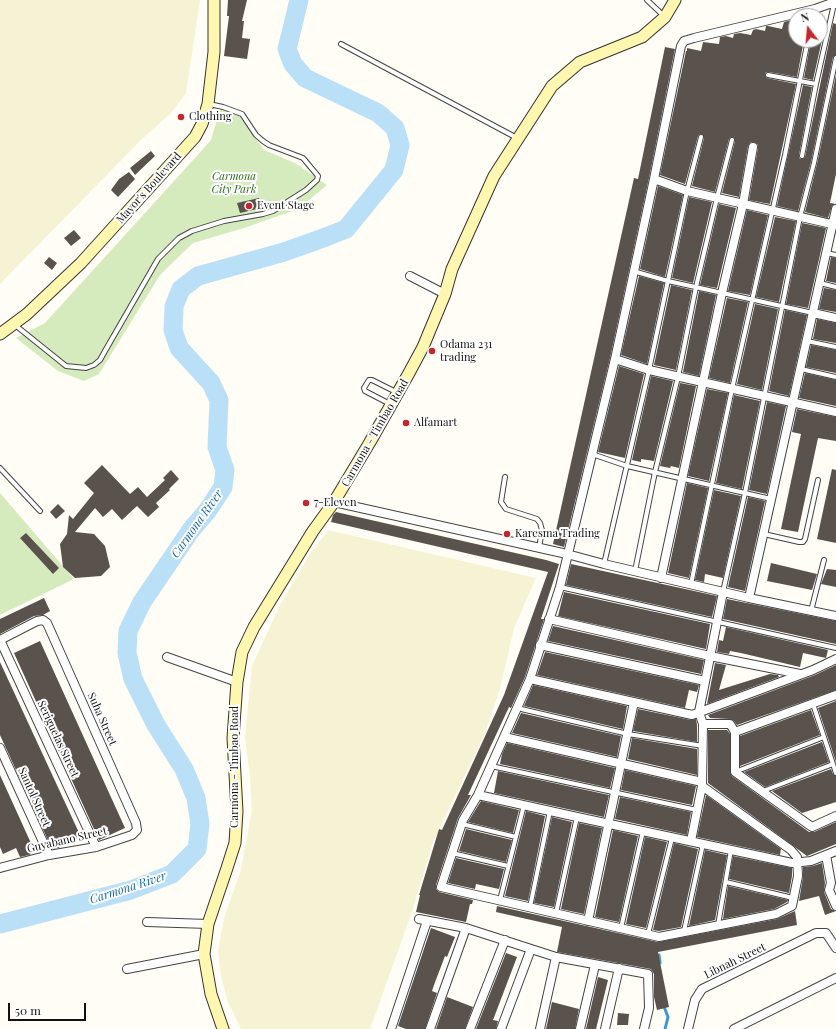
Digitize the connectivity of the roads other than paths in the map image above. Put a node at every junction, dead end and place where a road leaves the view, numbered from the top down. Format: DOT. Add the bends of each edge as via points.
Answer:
graph roads {
  1 [pos="214,0"];
  2 [pos="647,0"];
  3 [pos="675,0"];
  4 [pos="835,4"];
  5 [pos="822,8"];
  6 [pos="665,17"];
  7 [pos="788,18"];
  8 [pos="341,44"];
  9 [pos="806,48"];
  10 [pos="836,58"];
  11 [pos="768,75"];
  12 [pos="800,81"];
  13 [pos="816,84"];
  14 [pos="208,104"];
  15 [pos="701,137"];
  16 [pos="517,139"];
  17 [pos="732,140"];
  18 [pos="753,147"];
  19 [pos="802,156"];
  20 [pos="654,180"];
  21 [pos="687,191"];
  22 [pos="717,198"];
  23 [pos="743,204"];
  24 [pos="772,210"];
  25 [pos="836,210"];
  26 [pos="800,217"];
  27 [pos="835,224"];
  28 [pos="827,253"];
  29 [pos="836,255"];
  30 [pos="633,271"];
  31 [pos="410,276"];
  32 [pos="668,281"];
  33 [pos="820,283"];
  34 [pos="836,287"];
  35 [pos="696,288"];
  36 [pos="722,293"];
  37 [pos="445,294"];
  38 [pos="753,300"];
  39 [pos="782,306"];
  40 [pos="813,313"];
  41 [pos="836,318"];
  42 [pos="14,324"];
  43 [pos="0,334"];
  44 [pos="807,341"];
  45 [pos="836,347"];
  46 [pos="615,359"];
  47 [pos="801,369"];
  48 [pos="649,370"];
  49 [pos="678,377"];
  50 [pos="836,377"];
  51 [pos="703,382"];
  52 [pos="732,389"];
  53 [pos="398,393"];
  54 [pos="764,397"];
  55 [pos="793,403"];
  56 [pos="391,405"];
  57 [pos="836,412"];
  58 [pos="591,454"];
  59 [pos="627,466"];
  60 [pos="0,468"];
  61 [pos="655,472"];
  62 [pos="505,477"];
  63 [pos="683,479"];
  64 [pos="818,480"];
  65 [pos="712,486"];
  66 [pos="745,493"];
  67 [pos="772,499"];
  68 [pos="334,502"];
  69 [pos="40,511"];
  70 [pos="764,534"];
  71 [pos="539,548"];
  72 [pos="567,554"];
  73 [pos="824,560"];
  74 [pos="604,564"];
  75 [pos="635,572"];
  76 [pos="661,578"];
  77 [pos="691,584"];
  78 [pos="560,587"];
  79 [pos="722,592"];
  80 [pos="749,598"];
  81 [pos="811,611"];
  82 [pos="836,616"];
  83 [pos="549,620"];
  84 [pos="717,621"];
  85 [pos="0,640"];
  86 [pos="540,646"];
  87 [pos="836,648"];
  88 [pos="710,656"];
  89 [pos="167,657"];
  90 [pos="836,659"];
  91 [pos="800,674"];
  92 [pos="530,680"];
  93 [pos="705,681"];
  94 [pos="237,682"];
  95 [pos="836,695"];
  96 [pos="634,702"];
  97 [pos="813,704"];
  98 [pos="517,708"];
  99 [pos="699,712"];
  100 [pos="703,724"];
  101 [pos="736,732"];
  102 [pos="628,734"];
  103 [pos="504,737"];
  104 [pos="824,737"];
  105 [pos="703,746"];
  106 [pos="0,748"];
  107 [pos="621,764"];
  108 [pos="833,764"];
  109 [pos="491,766"];
  110 [pos="735,772"];
  111 [pos="836,773"];
  112 [pos="702,784"];
  113 [pos="615,792"];
  114 [pos="762,792"];
  115 [pos="478,794"];
  116 [pos="524,805"];
  117 [pos="697,810"];
  118 [pos="550,811"];
  119 [pos="836,816"];
  120 [pos="577,817"];
  121 [pos="461,824"];
  122 [pos="608,824"];
  123 [pos="137,830"];
  124 [pos="643,831"];
  125 [pos="516,837"];
  126 [pos="672,837"];
  127 [pos="691,841"];
  128 [pos="703,844"];
  129 [pos="96,847"];
  130 [pos="731,850"];
  131 [pos="836,850"];
  132 [pos="452,853"];
  133 [pos="49,855"];
  134 [pos="826,855"];
  135 [pos="797,863"];
  136 [pos="1,865"];
  137 [pos="508,866"];
  138 [pos="726,882"];
  139 [pos="793,898"];
  140 [pos="500,900"];
  141 [pos="836,906"];
  142 [pos="530,907"];
  143 [pos="556,913"];
  144 [pos="419,919"];
  145 [pos="588,920"];
  146 [pos="427,921"];
  147 [pos="147,922"];
  148 [pos="208,924"];
  149 [pos="718,925"];
  150 [pos="466,928"];
  151 [pos="621,928"];
  152 [pos="684,932"];
  153 [pos="648,934"];
  154 [pos="505,940"];
  155 [pos="836,948"];
  156 [pos="531,949"];
  157 [pos="204,954"];
  158 [pos="556,957"];
  159 [pos="595,965"];
  160 [pos="619,968"];
  161 [pos="128,969"];
  162 [pos="836,978"];
  163 [pos="223,1029"];
  164 [pos="391,1029"];
  165 [pos="430,1029"];
  166 [pos="470,1029"];
  167 [pos="501,1029"];
  168 [pos="540,1029"];
  169 [pos="580,1029"];
  170 [pos="605,1029"];
  171 [pos="644,1029"];
  172 [pos="688,1029"];
  173 [pos="734,1029"];
  1 -- 14 [label="main road, Mayor's Boulevard" via="214,52"];
  2 -- 6 [label="lane"];
  3 -- 6 [label="main road, Carmona - Timbao Road"];
  4 -- 5 [label="street"];
  4 -- 13 [label="lane"];
  6 -- 16 [label="main road, Carmona - Timbao Road" via="642,37 580,62 552,86"];
  7 -- 20 [label="street" via="684,42 678,55"];
  8 -- 16 [label="lane"];
  9 -- 12 [label="lane"];
  10 -- 26 [label="lane"];
  11 -- 12 [label="lane"];
  12 -- 13 [label="lane"];
  12 -- 24 [label="lane"];
  13 -- 19 [label="lane"];
  14 -- 42 [label="main road, Mayor's Boulevard" via="195,137 81,263"];
  14 -- 42 [label="lane" via="242,114 263,141 302,158 318,176 317,180 306,190 273,210 224,221 179,238 158,259 105,352 94,365 86,368 66,366"];
  15 -- 21 [label="lane"];
  16 -- 37 [label="main road, Carmona - Timbao Road" via="494,176 452,269"];
  17 -- 22 [label="lane"];
  18 -- 23 [label="street"];
  20 -- 21 [label="street"];
  20 -- 30 [label="street"];
  21 -- 22 [label="street"];
  21 -- 32 [label="lane"];
  22 -- 23 [label="street"];
  22 -- 35 [label="lane"];
  23 -- 24 [label="street"];
  23 -- 36 [label="street"];
  24 -- 26 [label="street"];
  24 -- 38 [label="lane"];
  25 -- 27 [label="street"];
  26 -- 27 [label="street"];
  26 -- 39 [label="lane"];
  27 -- 28 [label="street"];
  28 -- 29 [label="lane"];
  28 -- 33 [label="street"];
  30 -- 32 [label="lane"];
  30 -- 46 [label="street"];
  31 -- 37 [label="street"];
  32 -- 35 [label="lane"];
  32 -- 48 [label="lane"];
  33 -- 34 [label="lane"];
  33 -- 40 [label="street"];
  35 -- 36 [label="lane"];
  35 -- 49 [label="lane"];
  36 -- 38 [label="lane"];
  36 -- 51 [label="street"];
  37 -- 53 [label="main road, Carmona - Timbao Road" via="423,346"];
  38 -- 39 [label="lane"];
  38 -- 52 [label="lane"];
  39 -- 40 [label="lane"];
  39 -- 54 [label="lane"];
  40 -- 41 [label="street"];
  40 -- 44 [label="street"];
  42 -- 43 [label="main road, Mayor's Boulevard"];
  44 -- 45 [label="lane"];
  44 -- 47 [label="street"];
  46 -- 48 [label="street"];
  46 -- 58 [label="street"];
  47 -- 50 [label="lane"];
  47 -- 55 [label="street"];
  48 -- 49 [label="street"];
  48 -- 59 [label="lane"];
  49 -- 51 [label="street"];
  49 -- 61 [label="lane"];
  51 -- 52 [label="street"];
  51 -- 63 [label="street"];
  52 -- 54 [label="street"];
  52 -- 65 [label="lane"];
  53 -- 56 [label="main road, Carmona - Timbao Road"];
  53 -- 56 [label="lane" via="370,379 364,388 365,391"];
  54 -- 55 [label="street"];
  54 -- 66 [label="lane"];
  55 -- 57 [label="street"];
  55 -- 67 [label="street"];
  56 -- 68 [label="main road, Carmona - Timbao Road"];
  58 -- 59 [label="lane"];
  58 -- 72 [label="street"];
  59 -- 61 [label="lane"];
  59 -- 74 [label="lane"];
  60 -- 69 [label="lane"];
  61 -- 63 [label="lane"];
  61 -- 75 [label="lane"];
  62 -- 71 [label="lane" via="500,502 506,509 537,519 542,530"];
  63 -- 65 [label="lane"];
  63 -- 76 [label="street"];
  64 -- 70 [label="lane" via="803,542"];
  65 -- 66 [label="lane"];
  65 -- 77 [label="lane"];
  66 -- 67 [label="lane"];
  66 -- 79 [label="lane"];
  67 -- 70 [label="street"];
  68 -- 71 [label="street"];
  68 -- 94 [label="main road, Carmona - Timbao Road" via="313,531 254,627 242,652"];
  70 -- 80 [label="street"];
  71 -- 72 [label="street"];
  72 -- 74 [label="street"];
  72 -- 78 [label="street"];
  73 -- 81 [label="lane"];
  74 -- 75 [label="street"];
  75 -- 76 [label="street"];
  76 -- 77 [label="street"];
  77 -- 79 [label="street"];
  78 -- 83 [label="street"];
  78 -- 84 [label="lane"];
  79 -- 80 [label="street"];
  79 -- 84 [label="street"];
  80 -- 81 [label="street"];
  81 -- 82 [label="street"];
  83 -- 86 [label="street"];
  83 -- 88 [label="street"];
  84 -- 87 [label="lane"];
  84 -- 88 [label="street"];
  85 -- 123 [label="street, Suha Street" via="37,621 47,623"];
  85 -- 129 [label="street, Seriguelas Street"];
  86 -- 92 [label="street"];
  86 -- 93 [label="street"];
  88 -- 91 [label="street"];
  88 -- 93 [label="street"];
  89 -- 94 [label="street"];
  90 -- 91 [label="street"];
  91 -- 99 [label="street"];
  92 -- 96 [label="street"];
  92 -- 98 [label="street"];
  93 -- 99 [label="street"];
  94 -- 148 [label="main road, Carmona - Timbao Road" via="233,738 237,811 235,843"];
  95 -- 97 [label="street"];
  96 -- 99 [label="street" via="692,715"];
  96 -- 102 [label="street"];
  97 -- 101 [label="street"];
  97 -- 104 [label="lane"];
  98 -- 102 [label="lane"];
  98 -- 103 [label="street"];
  99 -- 100 [label="street"];
  100 -- 101 [label="street" via="730,724"];
  100 -- 105 [label="street"];
  101 -- 110 [label="street"];
  102 -- 105 [label="lane"];
  102 -- 107 [label="street"];
  103 -- 107 [label="street"];
  103 -- 109 [label="street"];
  104 -- 108 [label="lane"];
  104 -- 110 [label="lane"];
  105 -- 112 [label="street"];
  106 -- 133 [label="street, Santol Street"];
  107 -- 112 [label="street"];
  107 -- 113 [label="street"];
  108 -- 111 [label="lane"];
  108 -- 114 [label="lane"];
  109 -- 113 [label="lane"];
  109 -- 115 [label="street"];
  110 -- 114 [label="street"];
  112 -- 117 [label="street"];
  112 -- 135 [label="street" via="792,850 797,857"];
  113 -- 117 [label="lane"];
  113 -- 122 [label="street"];
  114 -- 119 [label="street" via="812,827"];
  115 -- 116 [label="street"];
  115 -- 121 [label="street"];
  116 -- 118 [label="street"];
  116 -- 125 [label="lane"];
  117 -- 127 [label="street"];
  118 -- 120 [label="street"];
  118 -- 142 [label="lane"];
  120 -- 122 [label="street"];
  120 -- 143 [label="lane"];
  121 -- 125 [label="lane"];
  121 -- 132 [label="street"];
  122 -- 124 [label="street"];
  122 -- 145 [label="street"];
  123 -- 129 [label="street, Guyabano Street" via="132,835"];
  124 -- 126 [label="street"];
  124 -- 151 [label="lane"];
  125 -- 137 [label="lane"];
  126 -- 127 [label="street"];
  126 -- 153 [label="lane"];
  127 -- 128 [label="street"];
  128 -- 130 [label="street"];
  128 -- 152 [label="lane"];
  129 -- 133 [label="street, Guyabano Street"];
  130 -- 135 [label="street"];
  130 -- 138 [label="lane"];
  131 -- 134 [label="street"];
  132 -- 137 [label="lane"];
  132 -- 140 [label="street" via="441,887"];
  133 -- 136 [label="street, Guyabano Street"];
  134 -- 135 [label="street"];
  134 -- 141 [label="street" via="831,883 829,890"];
  135 -- 139 [label="street" via="798,876"];
  137 -- 140 [label="lane"];
  138 -- 139 [label="lane"];
  138 -- 149 [label="lane"];
  139 -- 149 [label="street" via="792,906 776,914"];
  140 -- 142 [label="street"];
  142 -- 143 [label="street"];
  143 -- 145 [label="street"];
  144 -- 146 [label="street"];
  145 -- 151 [label="street"];
  146 -- 150 [label="street"];
  146 -- 164 [label="street"];
  147 -- 148 [label="street"];
  148 -- 157 [label="main road, Carmona - Timbao Road"];
  149 -- 152 [label="street"];
  150 -- 154 [label="street"];
  150 -- 165 [label="street"];
  151 -- 153 [label="street"];
  152 -- 153 [label="street" via="659,937"];
  154 -- 156 [label="street"];
  154 -- 166 [label="street"];
  155 -- 172 [label="street, Libnah Street" via="826,933 816,933 702,989 695,1000"];
  156 -- 158 [label="street"];
  156 -- 167 [label="street"];
  157 -- 161 [label="street"];
  157 -- 163 [label="main road, Carmona - Timbao Road" via="211,994"];
  158 -- 159 [label="street"];
  158 -- 168 [label="street"];
  159 -- 160 [label="street"];
  159 -- 169 [label="street"];
  160 -- 170 [label="street"];
  160 -- 171 [label="street" via="648,974 649,1008"];
  162 -- 173 [label="street"];
}
